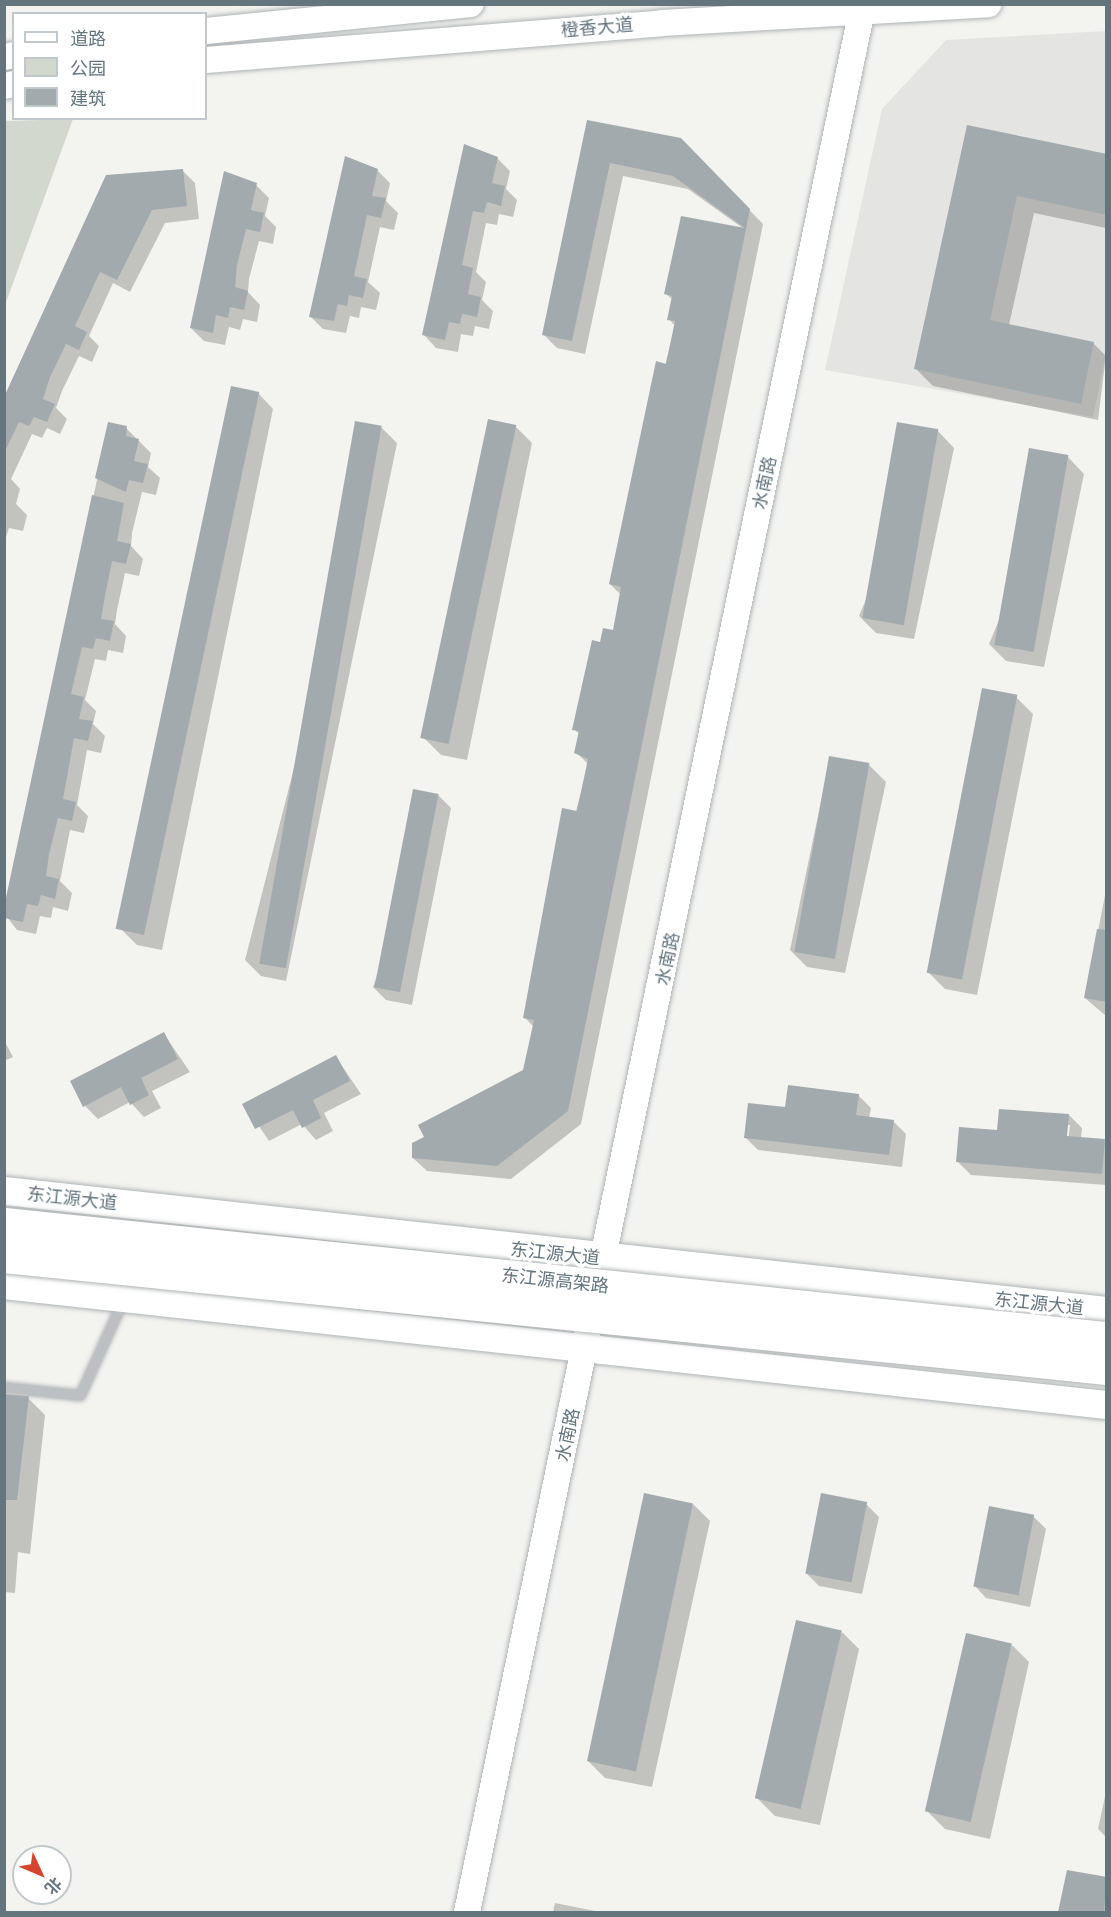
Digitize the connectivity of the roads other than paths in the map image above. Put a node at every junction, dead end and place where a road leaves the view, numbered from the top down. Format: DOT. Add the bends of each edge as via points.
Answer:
graph roads {
  1 [pos="471,4"];
  2 [pos="988,4"];
  3 [pos="862,10"];
  4 [pos="207,31"];
  5 [pos="207,60"];
  6 [pos="4,1191"];
  7 [pos="4,1224"];
  8 [pos="4,1256"];
  9 [pos="606,1259"];
  10 [pos="4,1286"];
  11 [pos="124,1298"];
  12 [pos="1107,1311"];
  13 [pos="1107,1338"];
  14 [pos="586,1345"];
  15 [pos="1107,1368"];
  16 [pos="4,1387"];
  17 [pos="1107,1405"];
  18 [pos="467,1912"];
  1 -- 4 [label="street"];
  2 -- 3 [label="street, 橙香大道"];
  3 -- 5 [label="street, 橙香大道"];
  3 -- 9 [label="street, 水南路"];
  6 -- 9 [label="main road, 东江源大道"];
  7 -- 13 [label="highway, 东江源高架路, bridge"];
  8 -- 15 [label="highway, 东江源高架路, bridge"];
  9 -- 12 [label="main road, 东江源大道"];
  9 -- 14 [label="street, 水南路"];
  10 -- 11 [label="main road"];
  11 -- 14 [label="main road"];
  11 -- 16 [label="lane" via="80,1395"];
  14 -- 17 [label="main road"];
  14 -- 18 [label="street, 水南路"];
}
